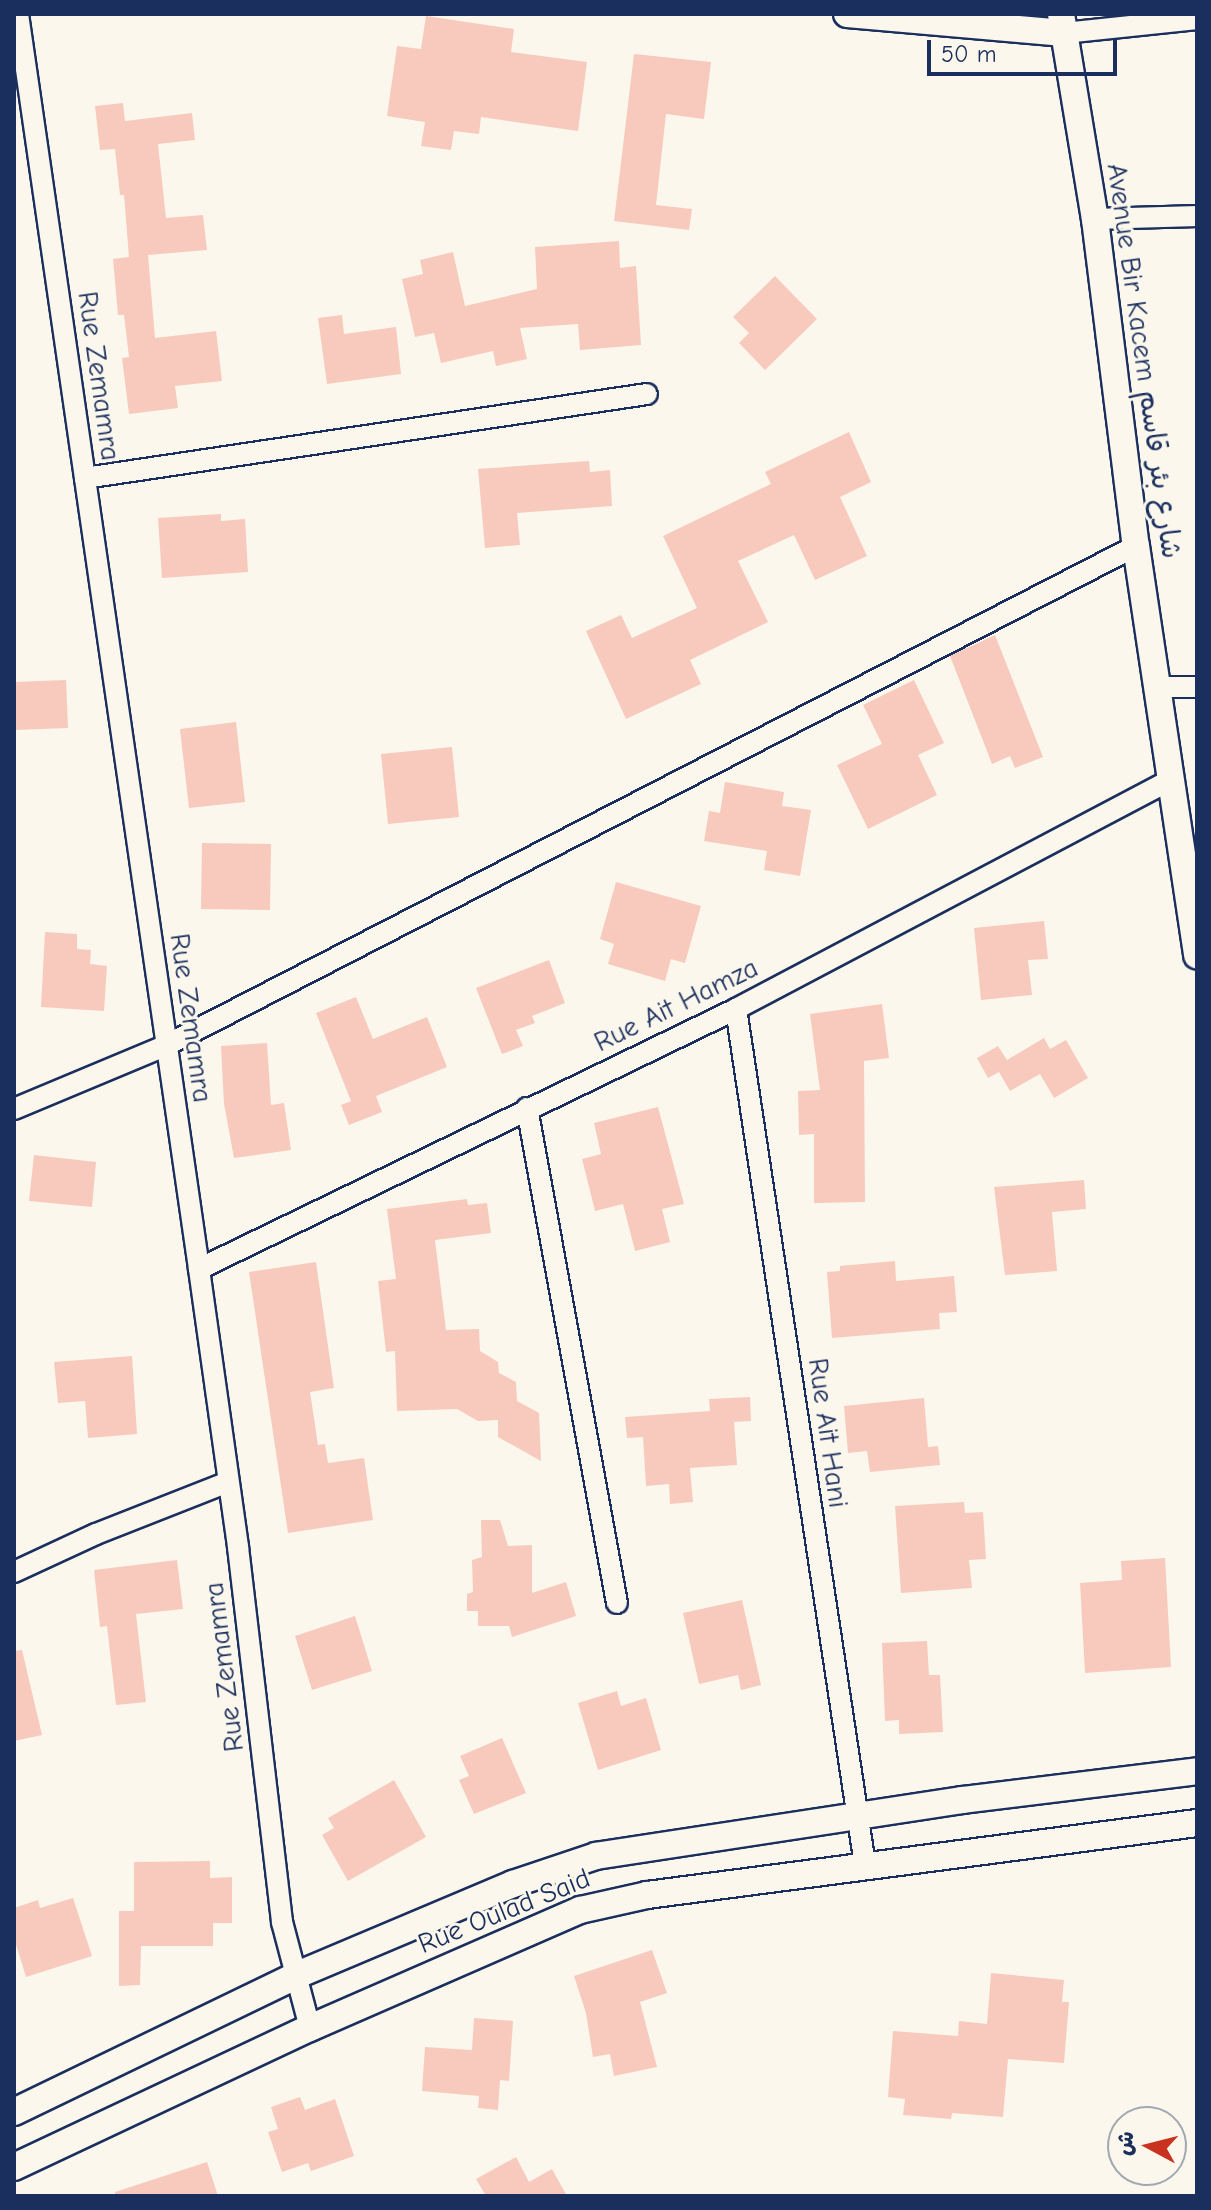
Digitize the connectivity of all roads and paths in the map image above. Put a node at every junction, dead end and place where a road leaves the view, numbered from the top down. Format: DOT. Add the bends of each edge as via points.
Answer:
graph roads {
  1 [pos="18,14"];
  2 [pos="847,14"];
  3 [pos="1197,19"];
  4 [pos="1063,23"];
  5 [pos="1197,216"];
  6 [pos="1095,219"];
  7 [pos="647,394"];
  8 [pos="85,478"];
  9 [pos="1136,546"];
  10 [pos="1158,687"];
  11 [pos="1197,687"];
  12 [pos="1171,780"];
  13 [pos="1197,955"];
  14 [pos="736,1009"];
  15 [pos="167,1045"];
  16 [pos="527,1108"];
  17 [pos="14,1109"];
  18 [pos="199,1269"];
  19 [pos="228,1482"];
  20 [pos="14,1572"];
  21 [pos="617,1603"];
  22 [pos="1197,1771"];
  23 [pos="857,1816"];
  24 [pos="1197,1823"];
  25 [pos="865,1865"];
  26 [pos="295,1976"];
  27 [pos="310,2028"];
  28 [pos="14,2112"];
  29 [pos="14,2167"];
  1 -- 8 [label="street, Rue Zemamra"];
  2 -- 4 [label="street"];
  3 -- 4 [label="street"];
  4 -- 6 [label="street, Avenue Bir Kacem شارع بئر قاسم"];
  5 -- 6 [label="street"];
  6 -- 9 [label="street, Avenue Bir Kacem شارع بئر قاسم"];
  7 -- 8 [label="street"];
  8 -- 15 [label="street, Rue Zemamra"];
  9 -- 10 [label="street, Avenue Bir Kacem شارع بئر قاسم"];
  9 -- 15 [label="street"];
  10 -- 11 [label="street"];
  10 -- 12 [label="street, Avenue Bir Kacem شارع بئر قاسم"];
  12 -- 13 [label="street, Avenue Bir Kacem شارع بئر قاسم"];
  12 -- 14 [label="street, Rue Ait Hamza"];
  14 -- 16 [label="street, Rue Ait Hamza"];
  14 -- 23 [label="street, Rue Ait Hani"];
  15 -- 17 [label="street"];
  15 -- 18 [label="street, Rue Zemamra"];
  16 -- 18 [label="street, Rue Ait Hamza"];
  16 -- 21 [label="street"];
  18 -- 19 [label="street, Rue Zemamra"];
  19 -- 20 [label="street"];
  19 -- 26 [label="street, Rue Zemamra" via="282,1922"];
  22 -- 23 [label="street, Rue Oulad Said"];
  23 -- 25 [label="street, Rue Ait Hani"];
  23 -- 26 [label="street, Rue Oulad Said" via="629,1848 578,1861"];
  24 -- 25 [label="street, Rue Oulad Said"];
  25 -- 27 [label="street, Rue Oulad Said" via="647,1895 580,1910"];
  26 -- 27 [label="street, Rue Zemamra"];
  26 -- 28 [label="street, Rue Oulad Said"];
  27 -- 29 [label="street, Rue Oulad Said"];
}
